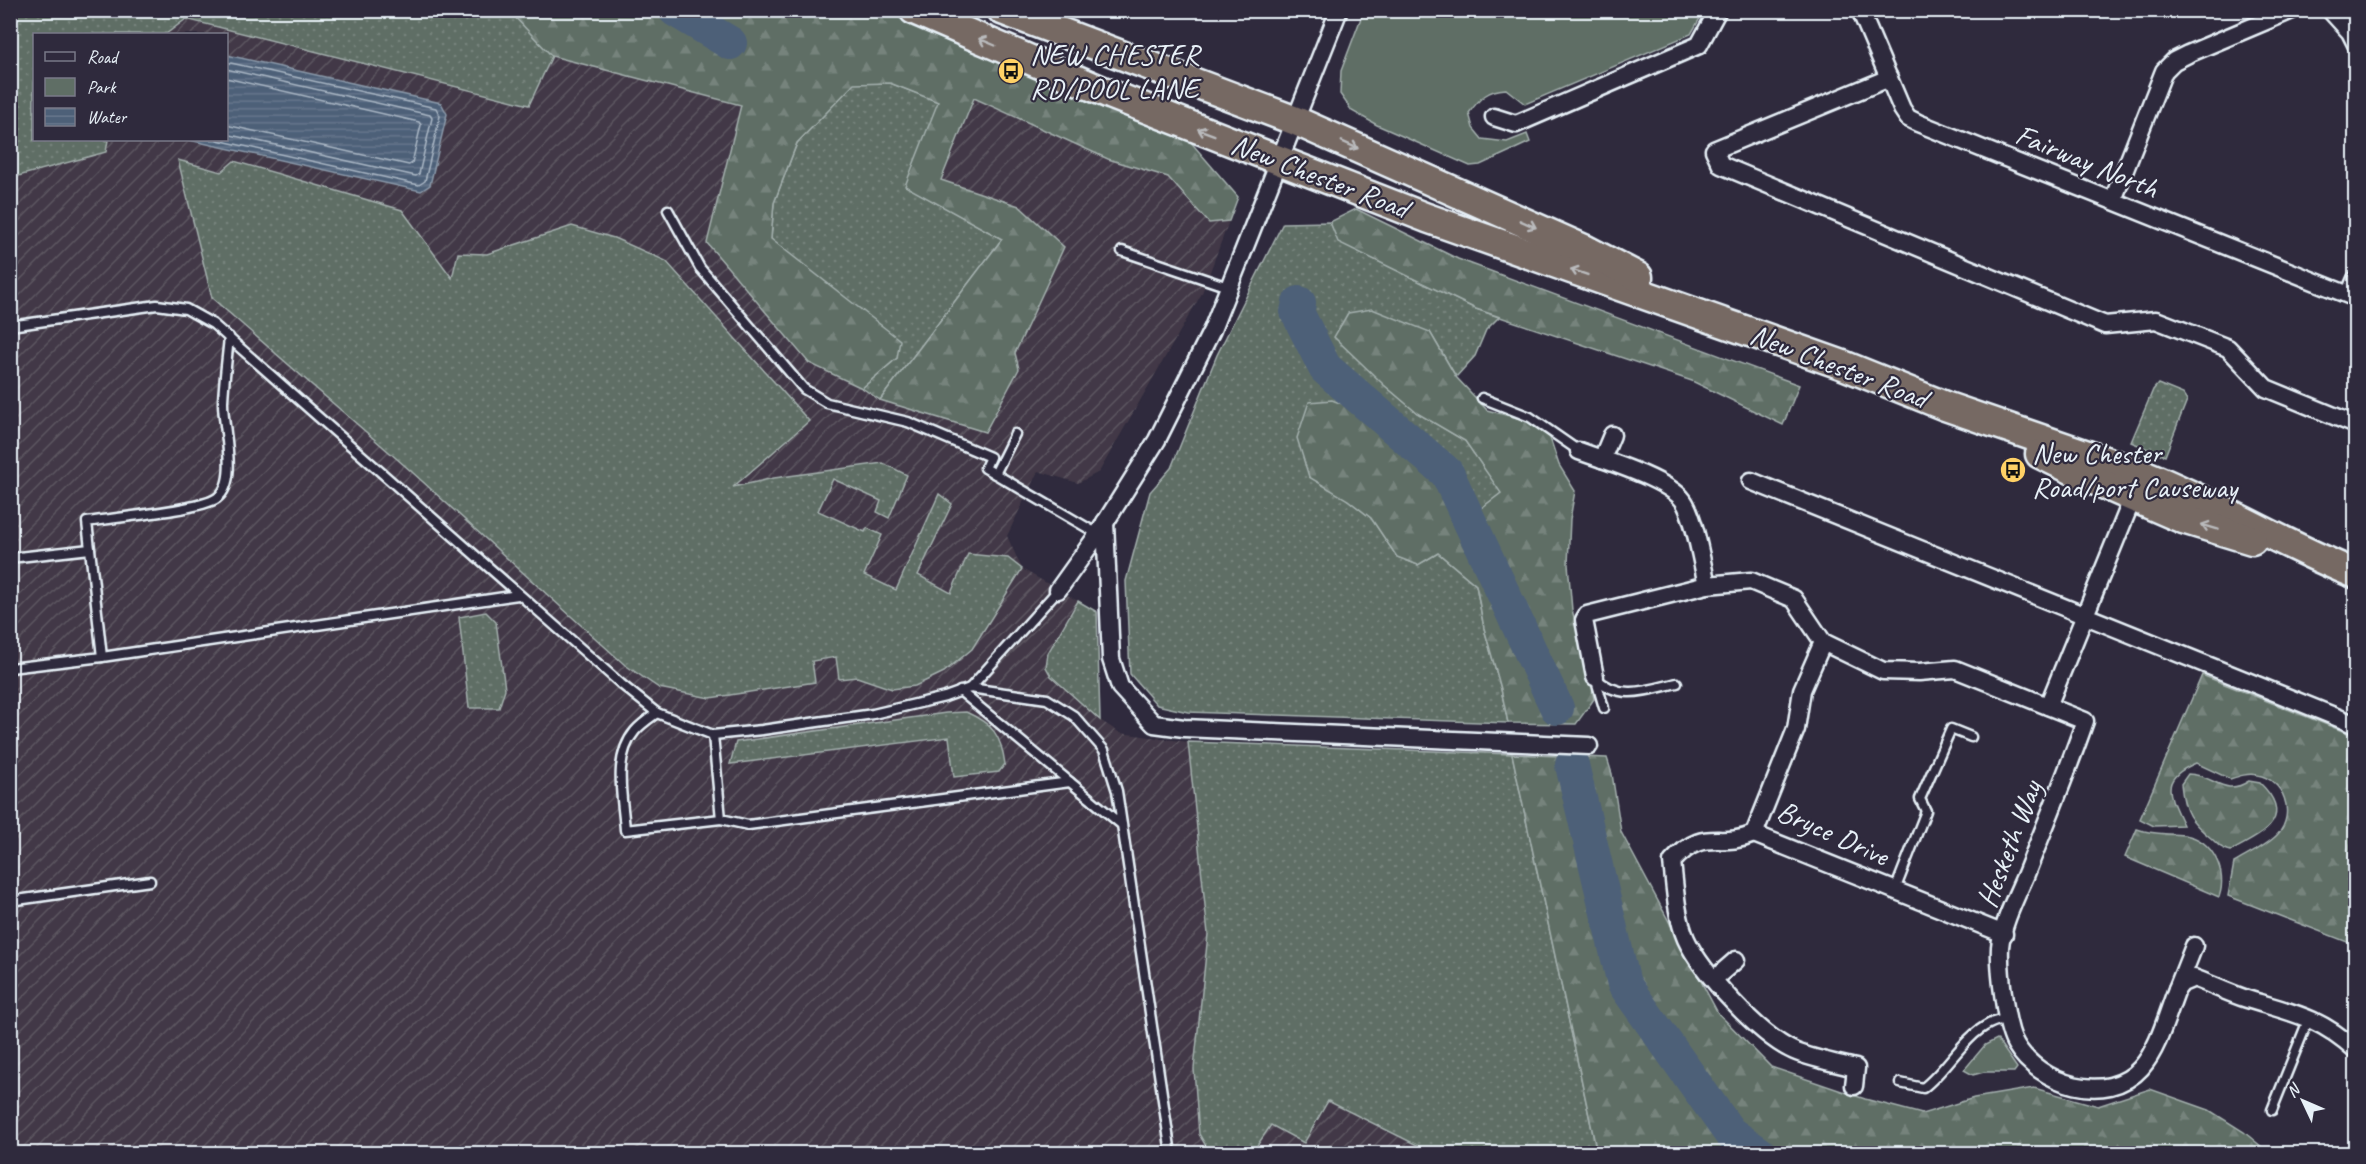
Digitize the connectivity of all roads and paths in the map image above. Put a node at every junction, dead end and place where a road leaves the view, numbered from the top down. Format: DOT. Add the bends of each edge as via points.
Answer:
graph roads {
  1 [pos="914,10"];
  2 [pos="1002,10"];
  3 [pos="1339,10"];
  4 [pos="1718,10"];
  5 [pos="1860,10"];
  6 [pos="2292,10"];
  7 [pos="2330,10"];
  8 [pos="2355,45"];
  9 [pos="1889,78"];
  10 [pos="1494,117"];
  11 [pos="1296,121"];
  12 [pos="1281,160"];
  13 [pos="2113,200"];
  14 [pos="668,210"];
  15 [pos="1122,251"];
  16 [pos="2355,279"];
  17 [pos="1228,287"];
  18 [pos="2352,297"];
  19 [pos="1733,325"];
  20 [pos="10,326"];
  21 [pos="229,338"];
  22 [pos="1482,398"];
  23 [pos="2355,425"];
  24 [pos="1014,434"];
  25 [pos="1612,435"];
  26 [pos="1579,451"];
  27 [pos="1602,459"];
  28 [pos="995,474"];
  29 [pos="1750,481"];
  30 [pos="2138,485"];
  31 [pos="1102,528"];
  32 [pos="90,549"];
  33 [pos="10,558"];
  34 [pos="2355,574"];
  35 [pos="1707,585"];
  36 [pos="1058,590"];
  37 [pos="518,595"];
  38 [pos="2085,616"];
  39 [pos="1823,642"];
  40 [pos="102,657"];
  41 [pos="10,668"];
  42 [pos="1595,677"];
  43 [pos="1677,683"];
  44 [pos="970,688"];
  45 [pos="960,691"];
  46 [pos="2049,706"];
  47 [pos="1604,708"];
  48 [pos="657,713"];
  49 [pos="2355,725"];
  50 [pos="713,735"];
  51 [pos="1971,737"];
  52 [pos="1589,746"];
  53 [pos="1070,782"];
  54 [pos="721,819"];
  55 [pos="1122,825"];
  56 [pos="1754,834"];
  57 [pos="150,881"];
  58 [pos="1895,890"];
  59 [pos="10,902"];
  60 [pos="2004,934"];
  61 [pos="2194,946"];
  62 [pos="1736,960"];
  63 [pos="1714,978"];
  64 [pos="2177,989"];
  65 [pos="2007,1018"];
  66 [pos="2309,1018"];
  67 [pos="2355,1050"];
  68 [pos="1900,1083"];
  69 [pos="1854,1086"];
  70 [pos="2272,1110"];
  71 [pos="1170,1154"];
  12 -- 1 [label="highway, New Chester Road, one-way" via="1112,95"];
  2 -- 11 [label="highway, New Chester Road"];
  3 -- 11 [label="street"];
  4 -- 10 [label="street" via="1699,45 1516,124"];
  5 -- 9 [label="street, Fairway North"];
  6 -- 13 [label="street" via="2188,54 2164,71"];
  7 -- 8 [label="street" via="2350,32"];
  9 -- 13 [label="street, Fairway North" via="1908,118"];
  9 -- 23 [label="street" via="1714,150 1721,165 2105,325 2156,320 2228,348 2266,388"];
  11 -- 12 [label="street"];
  11 -- 19 [label="highway, New Chester Road, one-way" via="1584,249"];
  12 -- 17 [label="street"];
  19 -- 12 [label="highway, New Chester Road, one-way" via="1427,218"];
  13 -- 18 [label="street, Fairway North"];
  14 -- 28 [label="lane" via="700,268 804,389 827,403 908,422 990,457 985,468"];
  15 -- 17 [label="lane"];
  16 -- 18 [label="street"];
  17 -- 31 [label="street" via="1212,330 1157,440"];
  19 -- 30 [label="highway, New Chester Road" via="1945,406 2089,478"];
  20 -- 21 [label="lane" via="157,304 186,309"];
  21 -- 32 [label="lane" via="223,403 228,480 218,498 200,505 87,522"];
  21 -- 37 [label="lane"];
  22 -- 26 [label="lane" via="1530,417"];
  24 -- 28 [label="lane"];
  25 -- 27 [label="street"];
  26 -- 27 [label="street"];
  27 -- 35 [label="street" via="1642,475 1683,500"];
  28 -- 31 [label="lane"];
  29 -- 38 [label="street"];
  30 -- 34 [label="highway, New Chester Road" via="2183,519"];
  30 -- 38 [label="street"];
  31 -- 36 [label="street"];
  31 -- 52 [label="street" via="1111,659 1120,687 1154,724"];
  32 -- 33 [label="lane"];
  32 -- 40 [label="lane"];
  35 -- 39 [label="street" via="1751,581 1794,599"];
  35 -- 42 [label="street" via="1587,615 1584,620"];
  36 -- 44 [label="lane"];
  37 -- 40 [label="lane"];
  37 -- 48 [label="lane"];
  38 -- 46 [label="street"];
  38 -- 49 [label="street"];
  39 -- 46 [label="street" via="1883,671 1955,669"];
  39 -- 56 [label="street, Bryce Drive" via="1802,690 1796,729"];
  40 -- 41 [label="lane"];
  42 -- 43 [label="lane" via="1627,694"];
  42 -- 47 [label="lane"];
  44 -- 45 [label="lane"];
  44 -- 55 [label="lane" via="1047,699 1074,716 1104,750 1117,791"];
  45 -- 50 [label="lane" via="873,714"];
  45 -- 53 [label="lane"];
  46 -- 60 [label="street, Hesketh Way" via="2085,721"];
  48 -- 50 [label="lane"];
  48 -- 54 [label="lane" via="636,730 625,746 620,764 625,830"];
  50 -- 54 [label="lane"];
  51 -- 58 [label="lane" via="1950,729 1920,799 1926,811"];
  53 -- 54 [label="lane" via="748,825"];
  53 -- 55 [label="lane"];
  55 -- 71 [label="lane"];
  56 -- 58 [label="street, Bryce Drive"];
  56 -- 63 [label="street" via="1729,841 1701,840 1683,849 1672,862 1685,938"];
  57 -- 59 [label="lane"];
  58 -- 60 [label="street, Bryce Drive"];
  60 -- 65 [label="street, Hesketh Way" via="2000,946"];
  61 -- 64 [label="street, Hesketh Way"];
  62 -- 63 [label="street"];
  63 -- 69 [label="street" via="1745,1013 1793,1051 1856,1068"];
  64 -- 65 [label="street, Hesketh Way" via="2154,1047 2141,1068 2123,1081 2100,1089 2061,1081 2026,1059 2015,1044"];
  64 -- 66 [label="street" via="2194,978"];
  65 -- 68 [label="lane" via="1976,1033 1923,1088"];
  66 -- 67 [label="street"];
  66 -- 70 [label="lane"];
}
